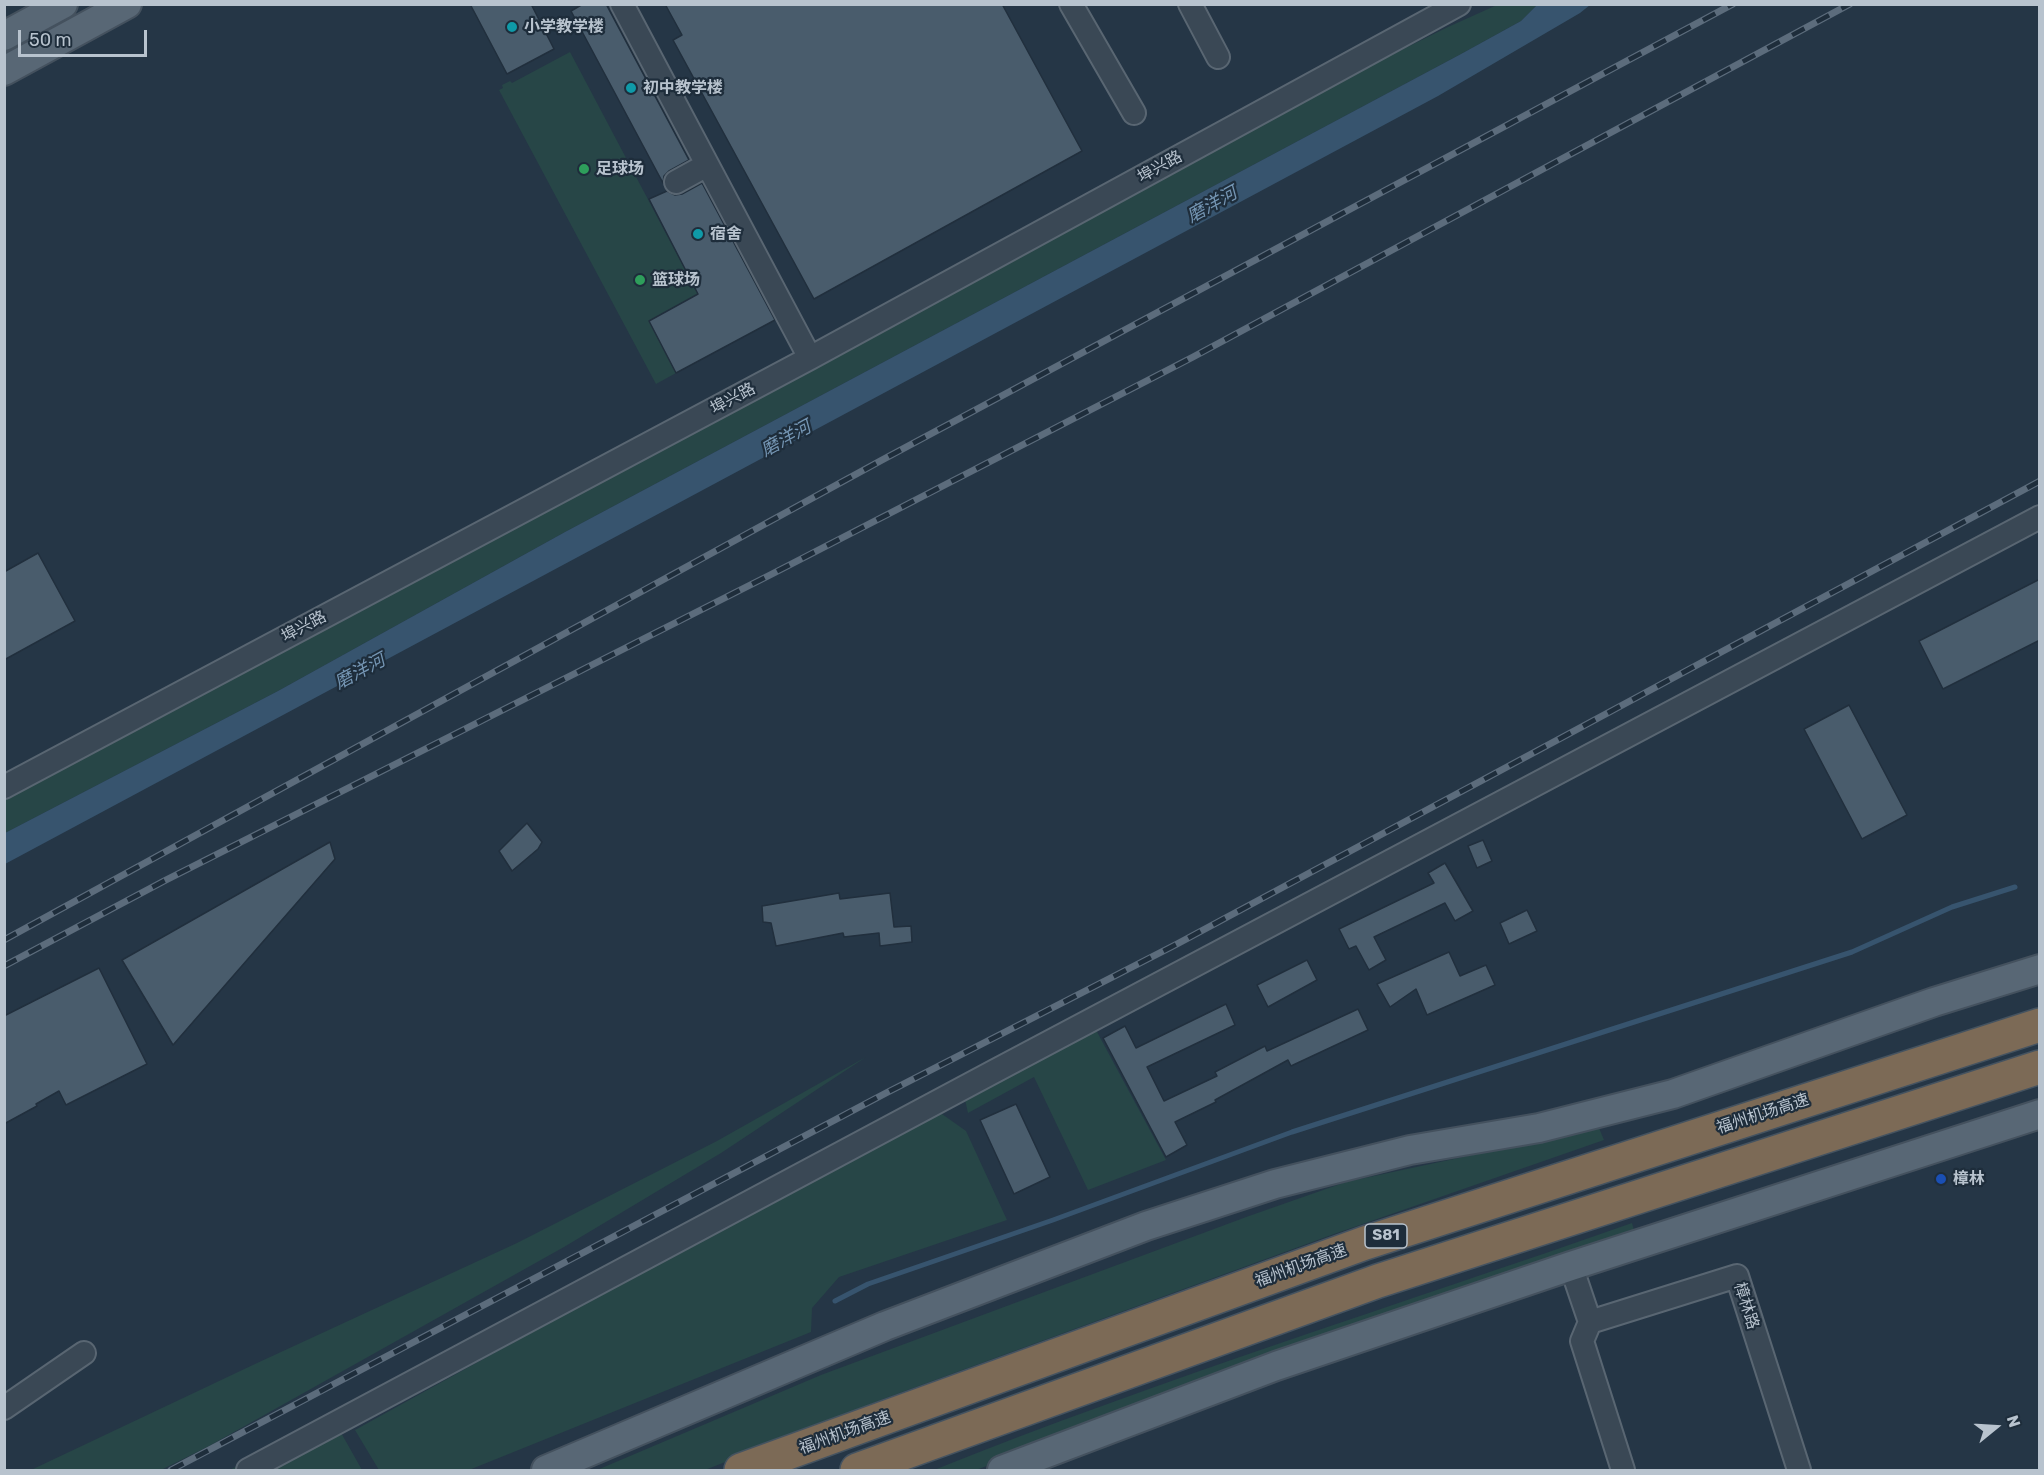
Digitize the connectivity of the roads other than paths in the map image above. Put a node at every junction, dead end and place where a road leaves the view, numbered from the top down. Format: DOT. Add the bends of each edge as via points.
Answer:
graph roads {
  1 [pos="63,4"];
  2 [pos="127,4"];
  3 [pos="622,4"];
  4 [pos="1071,4"];
  5 [pos="1190,4"];
  6 [pos="1459,4"];
  7 [pos="4,36"];
  8 [pos="1218,57"];
  9 [pos="4,71"];
  10 [pos="1134,113"];
  11 [pos="707,165"];
  12 [pos="676,182"];
  13 [pos="810,358"];
  14 [pos="2040,517"];
  15 [pos="4,787"];
  16 [pos="2040,969"];
  17 [pos="2040,1025"];
  18 [pos="2040,1067"];
  19 [pos="2040,1114"];
  20 [pos="1571,1266"];
  21 [pos="1586,1332"];
  22 [pos="84,1353"];
  23 [pos="4,1408"];
  24 [pos="248,1470"];
  25 [pos="546,1470"];
  26 [pos="741,1470"];
  27 [pos="857,1470"];
  28 [pos="1002,1470"];
  29 [pos="1623,1470"];
  30 [pos="1799,1470"];
  1 -- 7 [label="main road"];
  2 -- 9 [label="main road"];
  3 -- 11 [label="street"];
  4 -- 10 [label="street"];
  5 -- 8 [label="street"];
  6 -- 13 [label="street, 埠兴路"];
  11 -- 12 [label="street"];
  11 -- 13 [label="street"];
  13 -- 15 [label="street, 埠兴路"];
  14 -- 24 [label="street"];
  16 -- 25 [label="main road" via="1934,1002 1672,1095 1539,1128 1410,1150 1275,1184 1146,1226 885,1326"];
  17 -- 26 [label="highway, 福州机场高速 / S81" via="1365,1243"];
  18 -- 27 [label="highway, S81" via="1378,1281"];
  19 -- 20 [label="main road"];
  20 -- 21 [label="street"];
  20 -- 28 [label="main road" via="1276,1366"];
  21 -- 29 [label="street"];
  21 -- 30 [label="street, 樟林路" via="1737,1276"];
  22 -- 23 [label="street"];
}
